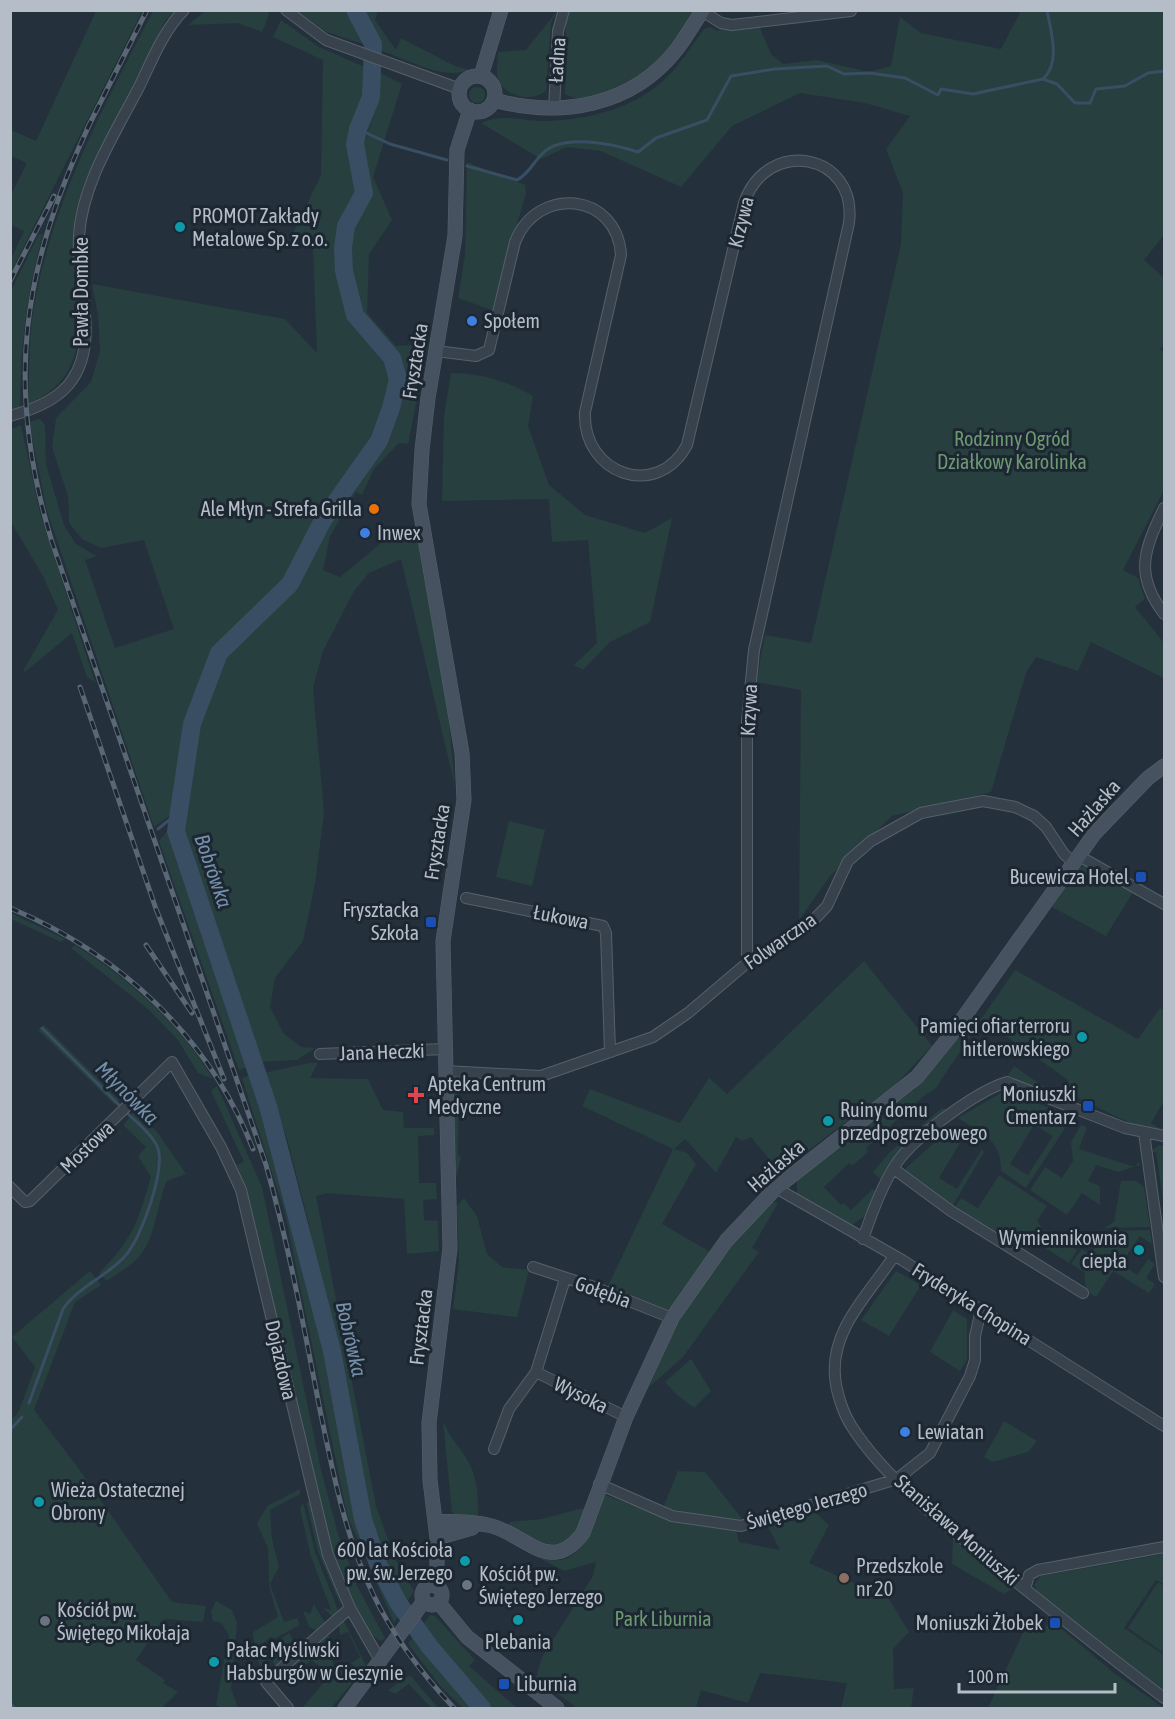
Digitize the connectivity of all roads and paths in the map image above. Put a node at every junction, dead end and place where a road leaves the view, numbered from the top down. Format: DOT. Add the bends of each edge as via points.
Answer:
graph roads {
  1 [pos="184,10"];
  2 [pos="286,10"];
  3 [pos="501,10"];
  4 [pos="564,10"];
  5 [pos="702,11"];
  6 [pos="850,11"];
  7 [pos="481,76"];
  8 [pos="460,89"];
  9 [pos="494,100"];
  10 [pos="554,109"];
  11 [pos="470,110"];
  12 [pos="436,351"];
  13 [pos="10,416"];
  14 [pos="1164,507"];
  15 [pos="1164,614"];
  16 [pos="1164,766"];
  17 [pos="1076,859"];
  18 [pos="466,898"];
  19 [pos="1164,904"];
  20 [pos="747,963"];
  21 [pos="445,1049"];
  22 [pos="610,1052"];
  23 [pos="320,1054"];
  24 [pos="172,1062"];
  25 [pos="445,1071"];
  26 [pos="1144,1133"];
  27 [pos="1164,1136"];
  28 [pos="894,1169"];
  29 [pos="10,1187"];
  30 [pos="776,1188"];
  31 [pos="862,1239"];
  32 [pos="894,1256"];
  33 [pos="533,1267"];
  34 [pos="1164,1277"];
  35 [pos="565,1278"];
  36 [pos="1083,1293"];
  37 [pos="981,1310"];
  38 [pos="672,1318"];
  39 [pos="536,1372"];
  40 [pos="627,1417"];
  41 [pos="1164,1426"];
  42 [pos="494,1449"];
  43 [pos="897,1479"];
  44 [pos="599,1484"];
  45 [pos="435,1521"];
  46 [pos="483,1525"];
  47 [pos="437,1538"];
  48 [pos="1164,1546"];
  49 [pos="435,1586"];
  50 [pos="1024,1588"];
  51 [pos="440,1603"];
  52 [pos="419,1607"];
  53 [pos="350,1608"];
  54 [pos="381,1662"];
  55 [pos="1164,1698"];
  56 [pos="288,1708"];
  57 [pos="345,1708"];
  58 [pos="557,1708"];
  1 -- 13 [label="street, Pawła Dombke" via="157,52 99,164 87,198 79,234 84,349 72,380 43,404"];
  2 -- 8 [label="street" via="317,35"];
  3 -- 7 [label="street"];
  4 -- 10 [label="street, Ładna" via="558,32"];
  5 -- 6 [label="street" via="732,25"];
  5 -- 10 [label="street" via="676,50 642,80 606,100"];
  7 -- 8 [label="street" via="471,77"];
  7 -- 9 [label="street" via="491,83"];
  8 -- 11 [label="street" via="462,104"];
  9 -- 10 [label="street" via="530,109"];
  9 -- 11 [label="street" via="487,109"];
  11 -- 12 [label="street, Frysztacka" via="457,150 455,236"];
  12 -- 20 [label="street, Krzywa" via="485,353 490,347 523,225 539,210 552,205 572,202 592,208 614,230 621,255 585,412 586,435 598,457 611,468 634,475 658,472 673,464 687,445 751,185 769,168 801,160 826,169 844,189 849,223 754,650 747,721"];
  12 -- 21 [label="street, Frysztacka" via="419,504 462,753 464,800 443,941"];
  14 -- 15 [label="street" via="1149,541 1144,572 1151,595"];
  16 -- 17 [label="street, Hażlaska" via="1124,801"];
  17 -- 19 [label="street"];
  17 -- 20 [label="street, Folwarczna" via="1064,854 1034,816 1015,807 983,801 921,813 871,841 848,861 826,906 809,925"];
  17 -- 30 [label="street, Hażlaska" via="917,1077"];
  18 -- 22 [label="street, Łukowa" via="603,926"];
  20 -- 22 [label="street, Folwarczna" via="665,1031"];
  21 -- 23 [label="street, Jana Heczki"];
  21 -- 25 [label="street, Frysztacka"];
  22 -- 25 [label="street, Folwarczna" via="541,1076"];
  24 -- 29 [label="street, Mostowa" via="35,1198 25,1202"];
  24 -- 53 [label="street, Dojazdowa" via="241,1190 328,1555"];
  25 -- 45 [label="street, Frysztacka" via="450,1248 428,1445"];
  26 -- 27 [label="street"];
  26 -- 28 [label="street" via="1007,1082 956,1109 902,1156"];
  26 -- 34 [label="street"];
  28 -- 31 [label="street"];
  28 -- 36 [label="street" via="951,1211"];
  30 -- 31 [label="street, Fryderyka Chopina"];
  30 -- 38 [label="street, Hażlaska" via="726,1241"];
  31 -- 32 [label="street, Fryderyka Chopina"];
  32 -- 37 [label="street, Fryderyka Chopina"];
  32 -- 43 [label="street, Stanisława Moniuszki" via="842,1331 835,1376 852,1427"];
  33 -- 35 [label="street, Gołębia"];
  35 -- 38 [label="street, Gołębia"];
  35 -- 39 [label="street"];
  37 -- 41 [label="street, Fryderyka Chopina"];
  37 -- 43 [label="street, Świętego Jerzego" via="970,1376 930,1453"];
  38 -- 40 [label="street, Hażlaska"];
  39 -- 40 [label="street, Wysoka"];
  39 -- 42 [label="street" via="509,1409"];
  40 -- 44 [label="street, Hażlaska"];
  43 -- 44 [label="street, Świętego Jerzego" via="741,1526 672,1516"];
  43 -- 50 [label="street, Stanisława Moniuszki" via="946,1526"];
  44 -- 46 [label="street, Hażlaska" via="583,1533 564,1551 542,1551 495,1527"];
  45 -- 46 [label="street, Hażlaska"];
  45 -- 47 [label="street, Frysztacka"];
  46 -- 47 [label="street"];
  47 -- 49 [label="street, Frysztacka"];
  48 -- 50 [label="street" via="1038,1570 1029,1575"];
  49 -- 51 [label="street" via="442,1595"];
  49 -- 52 [label="street" via="431,1584 422,1591"];
  50 -- 55 [label="street, Stanisława Moniuszki"];
  51 -- 52 [label="street"];
  51 -- 58 [label="street" via="467,1636"];
  52 -- 54 [label="street"];
  53 -- 54 [label="street, Dojazdowa"];
  53 -- 56 [label="street" via="266,1683"];
  54 -- 57 [label="street"];
}
